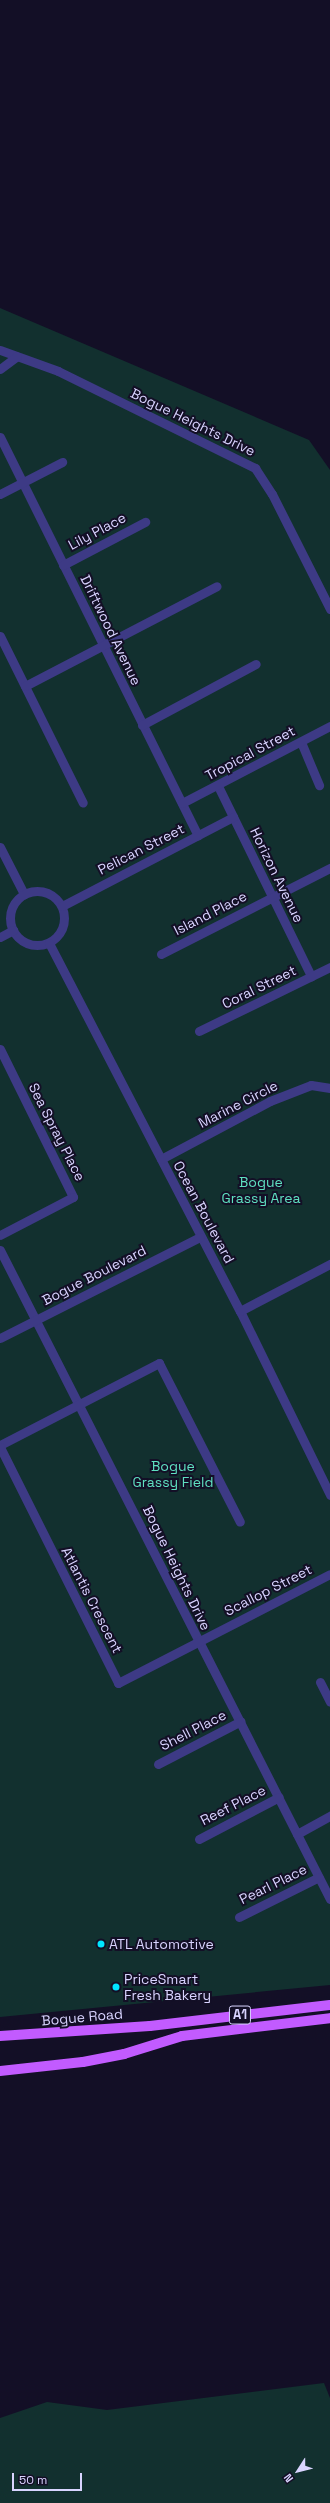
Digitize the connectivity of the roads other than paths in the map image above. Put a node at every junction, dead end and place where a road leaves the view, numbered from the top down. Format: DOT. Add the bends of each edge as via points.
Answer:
graph roads {
  1 [pos="0,350"];
  2 [pos="17,356"];
  3 [pos="0,369"];
  4 [pos="0,437"];
  5 [pos="62,462"];
  6 [pos="22,482"];
  7 [pos="0,494"];
  8 [pos="145,522"];
  9 [pos="63,565"];
  10 [pos="217,586"];
  11 [pos="330,610"];
  12 [pos="0,636"];
  13 [pos="103,645"];
  14 [pos="256,664"];
  15 [pos="25,686"];
  16 [pos="142,724"];
  17 [pos="330,726"];
  18 [pos="300,742"];
  19 [pos="319,785"];
  20 [pos="218,786"];
  21 [pos="83,803"];
  22 [pos="182,803"];
  23 [pos="233,817"];
  24 [pos="198,835"];
  25 [pos="0,847"];
  26 [pos="330,868"];
  27 [pos="24,894"];
  28 [pos="272,897"];
  29 [pos="62,906"];
  30 [pos="13,930"];
  31 [pos="0,937"];
  32 [pos="49,942"];
  33 [pos="161,954"];
  34 [pos="330,967"];
  35 [pos="311,976"];
  36 [pos="199,1031"];
  37 [pos="0,1049"];
  38 [pos="330,1088"];
  39 [pos="161,1159"];
  40 [pos="0,1235"];
  41 [pos="200,1237"];
  42 [pos="0,1250"];
  43 [pos="330,1264"];
  44 [pos="240,1311"];
  45 [pos="36,1320"];
  46 [pos="0,1338"];
  47 [pos="80,1404"];
  48 [pos="0,1446"];
  49 [pos="330,1496"];
  50 [pos="240,1522"];
  51 [pos="330,1574"];
  52 [pos="198,1642"];
  53 [pos="320,1682"];
  54 [pos="330,1702"];
  55 [pos="241,1721"];
  56 [pos="158,1764"];
  57 [pos="279,1797"];
  58 [pos="330,1816"];
  59 [pos="297,1834"];
  60 [pos="199,1839"];
  61 [pos="319,1877"];
  62 [pos="330,1899"];
  63 [pos="239,1917"];
  64 [pos="330,2005"];
  65 [pos="330,2018"];
  66 [pos="2,2037"];
  67 [pos="0,2071"];
  1 -- 2 [label="street, Bogue Heights Drive"];
  2 -- 3 [label="street"];
  2 -- 11 [label="street, Bogue Heights Drive" via="58,371 255,468 272,494"];
  4 -- 6 [label="street, Driftwood Avenue"];
  5 -- 6 [label="street"];
  6 -- 7 [label="street"];
  6 -- 9 [label="street, Driftwood Avenue"];
  8 -- 9 [label="street, Lily Place"];
  9 -- 13 [label="street, Driftwood Avenue"];
  10 -- 13 [label="street"];
  12 -- 15 [label="street"];
  13 -- 15 [label="street"];
  13 -- 16 [label="street, Driftwood Avenue"];
  14 -- 16 [label="street"];
  15 -- 21 [label="street"];
  16 -- 22 [label="street, Driftwood Avenue"];
  17 -- 18 [label="street, Tropical Street"];
  18 -- 19 [label="street"];
  18 -- 20 [label="street, Tropical Street"];
  20 -- 22 [label="street, Tropical Street"];
  20 -- 23 [label="street, Horizon Avenue"];
  22 -- 24 [label="street, Driftwood Avenue"];
  23 -- 24 [label="street, Pelican Street"];
  23 -- 28 [label="street, Horizon Avenue"];
  24 -- 29 [label="street, Pelican Street"];
  25 -- 27 [label="street"];
  26 -- 28 [label="street, Island Place"];
  27 -- 29 [label="street" via="41,891 53,896"];
  27 -- 30 [label="street" via="13,906"];
  28 -- 33 [label="street, Island Place"];
  28 -- 35 [label="street, Horizon Avenue"];
  29 -- 32 [label="street" via="62,931"];
  30 -- 31 [label="street"];
  30 -- 32 [label="street" via="18,937 33,945"];
  32 -- 39 [label="street, Ocean Boulevard"];
  34 -- 35 [label="street, Coral Street"];
  35 -- 36 [label="street, Coral Street"];
  37 -- 40 [label="street, Sea Spray Place" via="73,1197"];
  38 -- 39 [label="street, Marine Circle" via="311,1085 270,1101"];
  39 -- 41 [label="street, Ocean Boulevard"];
  41 -- 44 [label="street, Ocean Boulevard"];
  41 -- 45 [label="street, Bogue Boulevard"];
  42 -- 45 [label="street, Bogue Heights Drive"];
  43 -- 44 [label="street"];
  44 -- 49 [label="street, Ocean Boulevard"];
  45 -- 46 [label="street, Bogue Boulevard"];
  45 -- 47 [label="street, Bogue Heights Drive"];
  47 -- 48 [label="street, Atlantis Crescent"];
  47 -- 50 [label="street, Atlantis Crescent" via="158,1363"];
  47 -- 52 [label="street, Bogue Heights Drive"];
  48 -- 52 [label="street, Atlantis Crescent" via="118,1683"];
  51 -- 52 [label="street, Scallop Street"];
  52 -- 55 [label="street, Bogue Heights Drive"];
  53 -- 54 [label="street"];
  55 -- 56 [label="street, Shell Place"];
  55 -- 57 [label="street, Bogue Heights Drive"];
  57 -- 59 [label="street, Bogue Heights Drive"];
  57 -- 60 [label="street, Reef Place"];
  58 -- 59 [label="street"];
  59 -- 61 [label="street, Bogue Heights Drive"];
  61 -- 62 [label="street, Bogue Heights Drive"];
  61 -- 63 [label="street, Pearl Place"];
  64 -- 66 [label="main road, Bogue Road / A1" via="150,2026"];
  65 -- 67 [label="main road, A1" via="182,2036 124,2054"];
}
